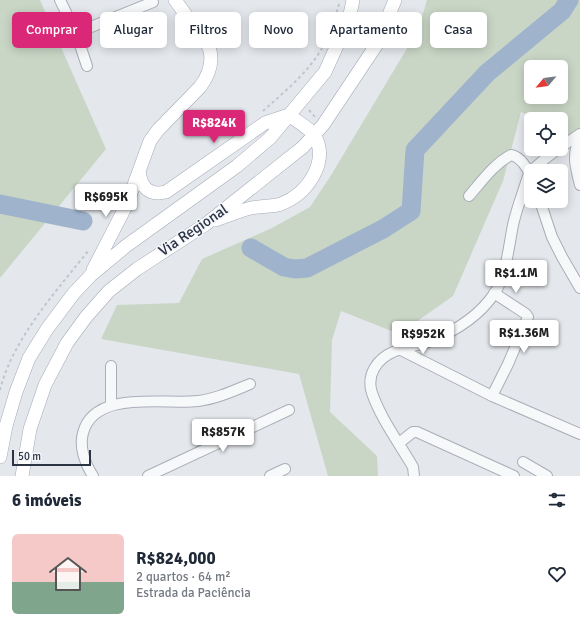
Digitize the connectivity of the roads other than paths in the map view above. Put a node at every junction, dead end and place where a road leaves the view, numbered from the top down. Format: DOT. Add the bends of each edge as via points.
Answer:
graph roads {
  1 [pos="60,0"];
  2 [pos="174,0"];
  3 [pos="353,0"];
  4 [pos="396,0"];
  5 [pos="153,2"];
  6 [pos="66,12"];
  7 [pos="92,27"];
  8 [pos="81,48"];
  9 [pos="87,66"];
  10 [pos="289,115"];
  11 [pos="315,134"];
  12 [pos="580,134"];
  13 [pos="580,139"];
  14 [pos="568,142"];
  15 [pos="549,156"];
  16 [pos="540,164"];
  17 [pos="524,165"];
  18 [pos="139,171"];
  19 [pos="580,185"];
  20 [pos="524,193"];
  21 [pos="469,196"];
  22 [pos="542,208"];
  23 [pos="206,224"];
  24 [pos="91,275"];
  25 [pos="580,288"];
  26 [pos="494,293"];
  27 [pos="401,350"];
  28 [pos="111,366"];
  29 [pos="250,384"];
  30 [pos="492,396"];
  31 [pos="111,406"];
  32 [pos="289,410"];
  33 [pos="580,434"];
  34 [pos="399,443"];
  35 [pos="0,457"];
  36 [pos="524,462"];
  37 [pos="285,469"];
  38 [pos="22,476"];
  39 [pos="93,476"];
  40 [pos="148,476"];
  41 [pos="270,476"];
  42 [pos="414,476"];
  43 [pos="514,476"];
  44 [pos="547,476"];
  1 -- 6 [label="street"];
  2 -- 18 [label="main road" via="209,47 212,55 210,70 200,87 158,130 144,154"];
  3 -- 10 [label="main road, Via Regional" via="349,19 325,72"];
  4 -- 11 [label="main road, Via Regional" via="377,44"];
  5 -- 7 [label="street"];
  8 -- 9 [label="street"];
  10 -- 11 [label="main road"];
  10 -- 18 [label="main road" via="265,123 166,192 158,194 145,188"];
  10 -- 24 [label="main road, Via Regional" via="270,138 237,166 126,246"];
  11 -- 23 [label="main road, Via Regional" via="303,147"];
  11 -- 23 [label="main road" via="319,162 312,179 298,194 280,204 250,208"];
  12 -- 14 [label="street"];
  13 -- 19 [label="street" via="577,144 575,165"];
  15 -- 16 [label="street"];
  17 -- 21 [label="street" via="512,155 498,164"];
  18 -- 24 [label="main road" via="124,210"];
  20 -- 26 [label="street" via="513,224 503,272"];
  22 -- 25 [label="street" via="552,237"];
  23 -- 38 [label="main road, Via Regional" via="136,268 109,291 86,317 45,385 30,429"];
  24 -- 35 [label="main road, Via Regional" via="47,329 29,358 16,392"];
  26 -- 27 [label="street" via="483,307 458,327 431,341"];
  26 -- 30 [label="street" via="528,317"];
  27 -- 30 [label="street"];
  27 -- 34 [label="street" via="394,351 378,362 370,378 372,392 382,416"];
  28 -- 31 [label="street"];
  29 -- 31 [label="street" via="208,400 137,402"];
  30 -- 33 [label="street"];
  31 -- 39 [label="street" via="94,415 86,423 82,434 85,459"];
  32 -- 40 [label="street"];
  34 -- 42 [label="street" via="413,467"];
  34 -- 43 [label="street" via="413,432 417,432"];
  36 -- 44 [label="street"];
  37 -- 41 [label="street"];
}
